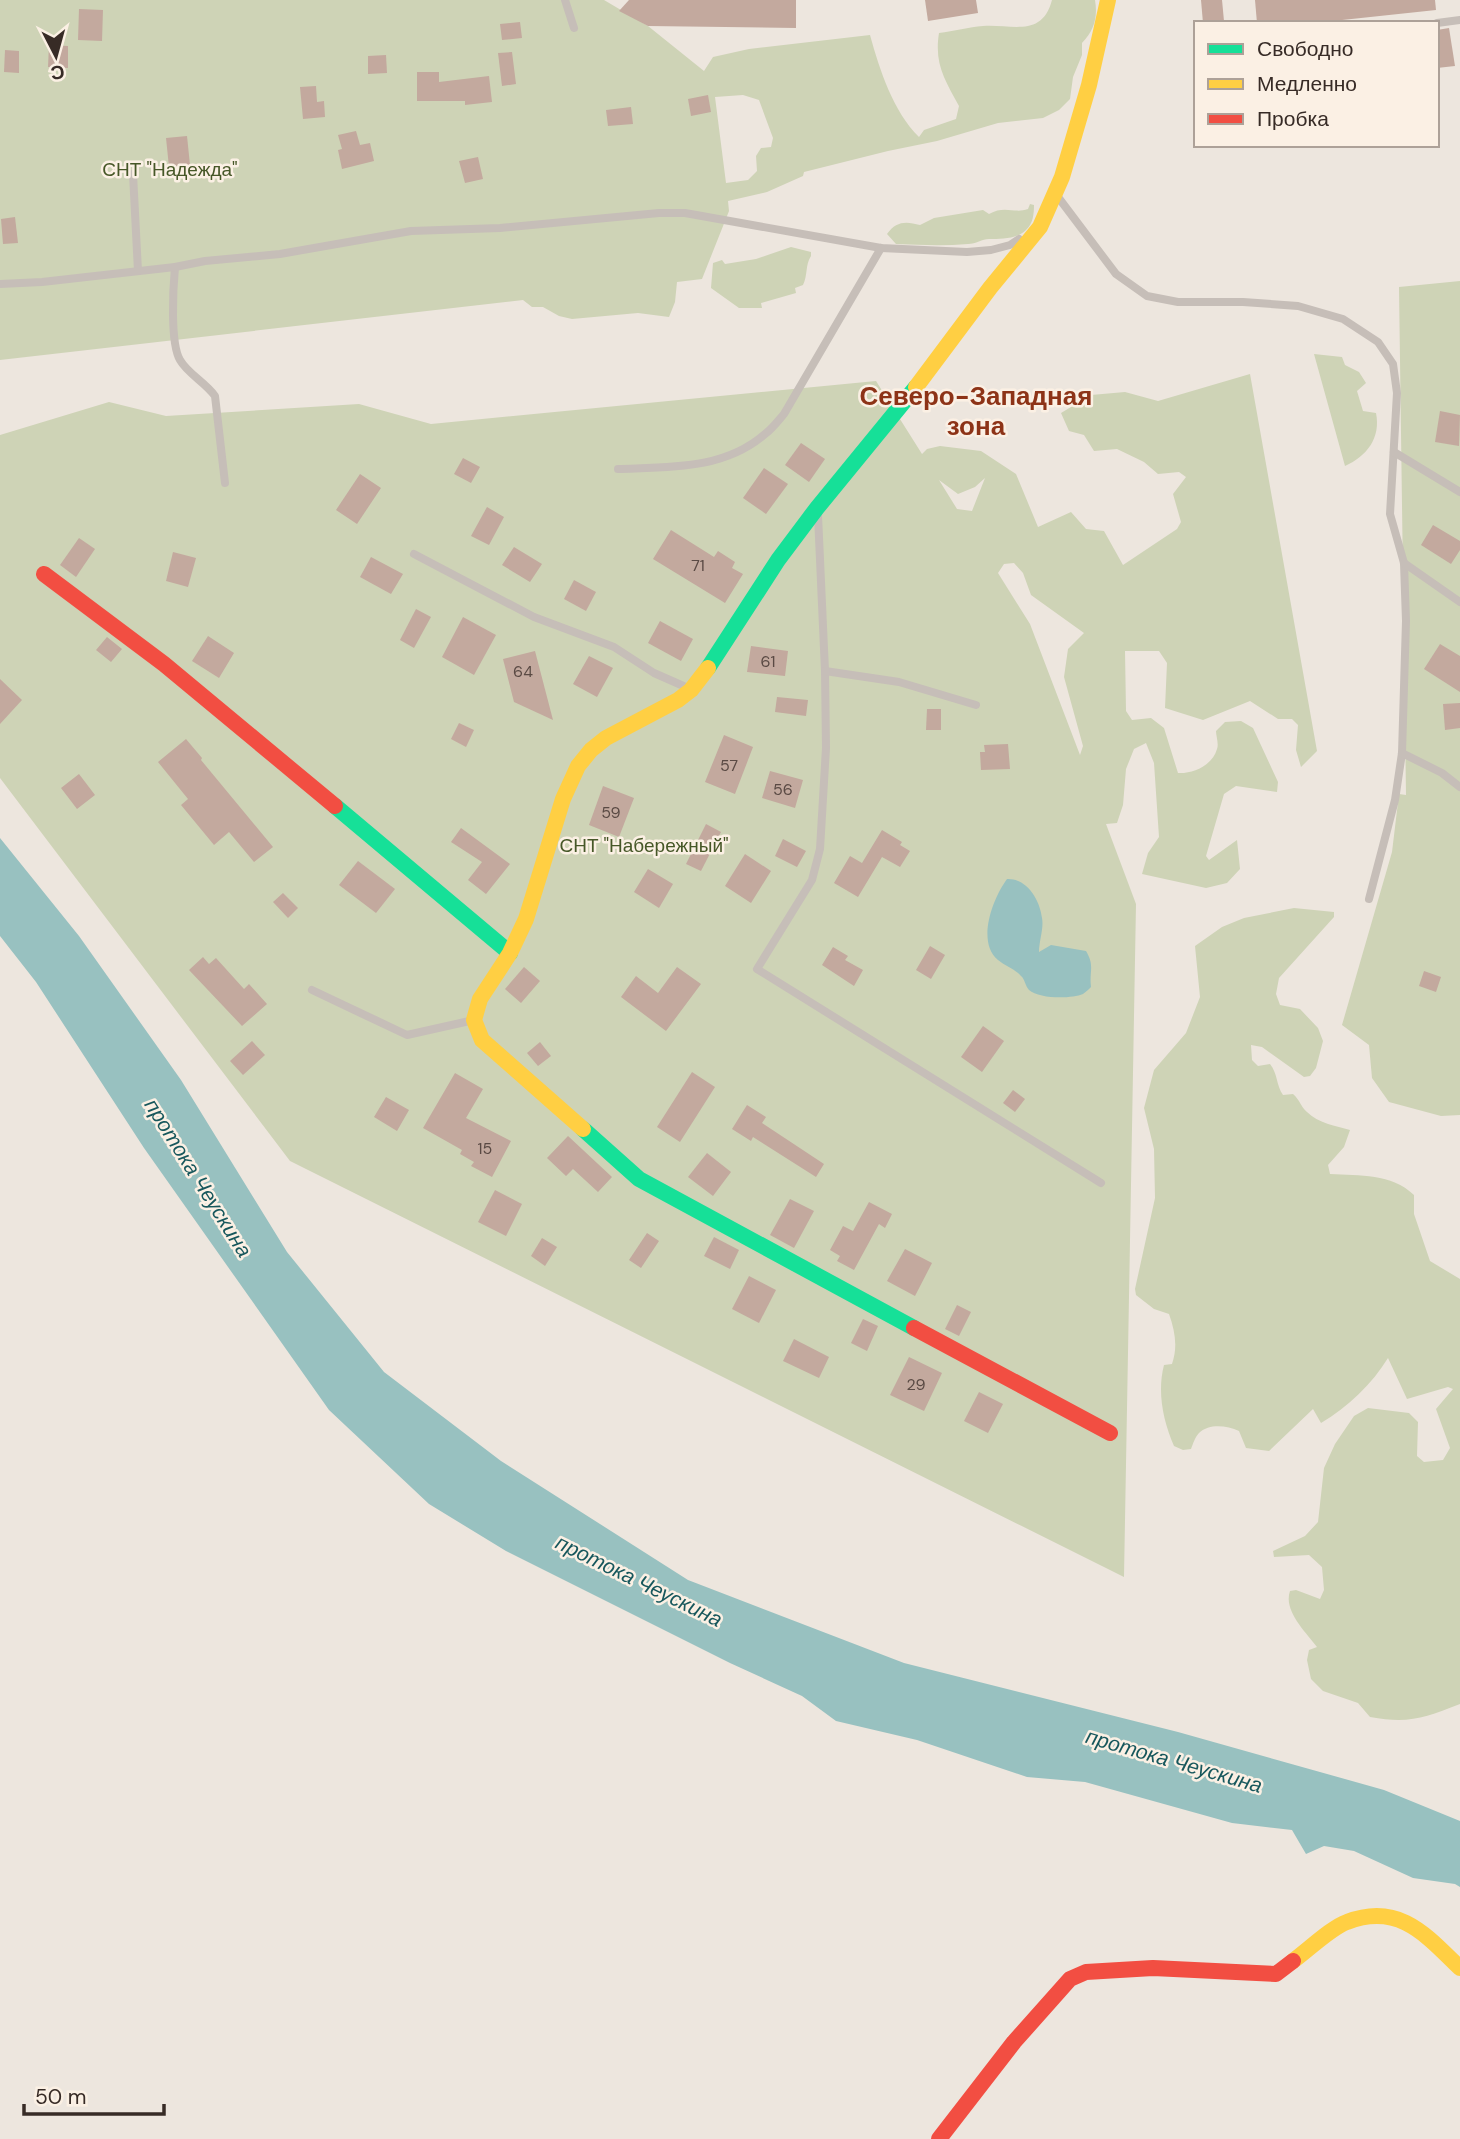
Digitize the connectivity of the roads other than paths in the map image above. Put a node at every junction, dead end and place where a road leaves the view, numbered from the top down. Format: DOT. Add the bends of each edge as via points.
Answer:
graph roads {
  1 [pos="565,0"];
  2 [pos="1108,0"];
  3 [pos="1460,20"];
  4 [pos="1439,23"];
  5 [pos="575,28"];
  6 [pos="133,174"];
  7 [pos="1055,194"];
  8 [pos="1040,227"];
  9 [pos="881,248"];
  10 [pos="175,267"];
  11 [pos="138,271"];
  12 [pos="0,284"];
  13 [pos="1394,452"];
  14 [pos="618,469"];
  15 [pos="225,483"];
  16 [pos="1460,492"];
  17 [pos="817,508"];
  18 [pos="414,554"];
  19 [pos="1404,564"];
  20 [pos="44,574"];
  21 [pos="1460,602"];
  22 [pos="825,671"];
  23 [pos="691,690"];
  24 [pos="976,705"];
  25 [pos="1402,753"];
  26 [pos="1460,787"];
  27 [pos="1369,899"];
  28 [pos="510,953"];
  29 [pos="312,990"];
  30 [pos="474,1020"];
  31 [pos="1101,1183"];
  32 [pos="1110,1433"];
  33 [pos="1460,1968"];
  34 [pos="939,2139"];
  1 -- 5 [label="lane"];
  2 -- 7 [label="street" via="1089,85"];
  3 -- 4 [label="lane"];
  6 -- 11 [label="lane"];
  7 -- 8 [label="street"];
  7 -- 13 [label="lane" via="1116,274 1147,296 1178,302 1298,306 1343,319 1378,342 1393,364 1397,393"];
  8 -- 9 [label="lane" via="1010,245 991,250"];
  8 -- 17 [label="street"];
  9 -- 10 [label="lane" via="684,213 659,213 411,231"];
  9 -- 14 [label="lane" via="784,414 765,435 711,463"];
  10 -- 11 [label="lane"];
  10 -- 15 [label="lane" via="176,352 215,396"];
  11 -- 12 [label="lane"];
  13 -- 16 [label="lane"];
  13 -- 19 [label="lane" via="1390,514"];
  17 -- 22 [label="lane"];
  17 -- 23 [label="street"];
  18 -- 23 [label="lane" via="534,617 614,647"];
  19 -- 21 [label="lane"];
  19 -- 25 [label="lane"];
  20 -- 28 [label="street" via="192,687"];
  22 -- 24 [label="lane" via="899,682"];
  22 -- 31 [label="lane" via="820,849 812,880 757,970"];
  23 -- 28 [label="street" via="606,738 578,766"];
  25 -- 26 [label="lane"];
  25 -- 27 [label="lane" via="1395,800"];
  28 -- 30 [label="street" via="480,999"];
  29 -- 30 [label="lane" via="407,1035"];
  30 -- 32 [label="street" via="482,1040 639,1179"];
  33 -- 34 [label="street" via="1404,1920 1376,1915 1345,1923 1276,1974 1153,1968 1086,1972 1070,1979 1014,2042"];
}
